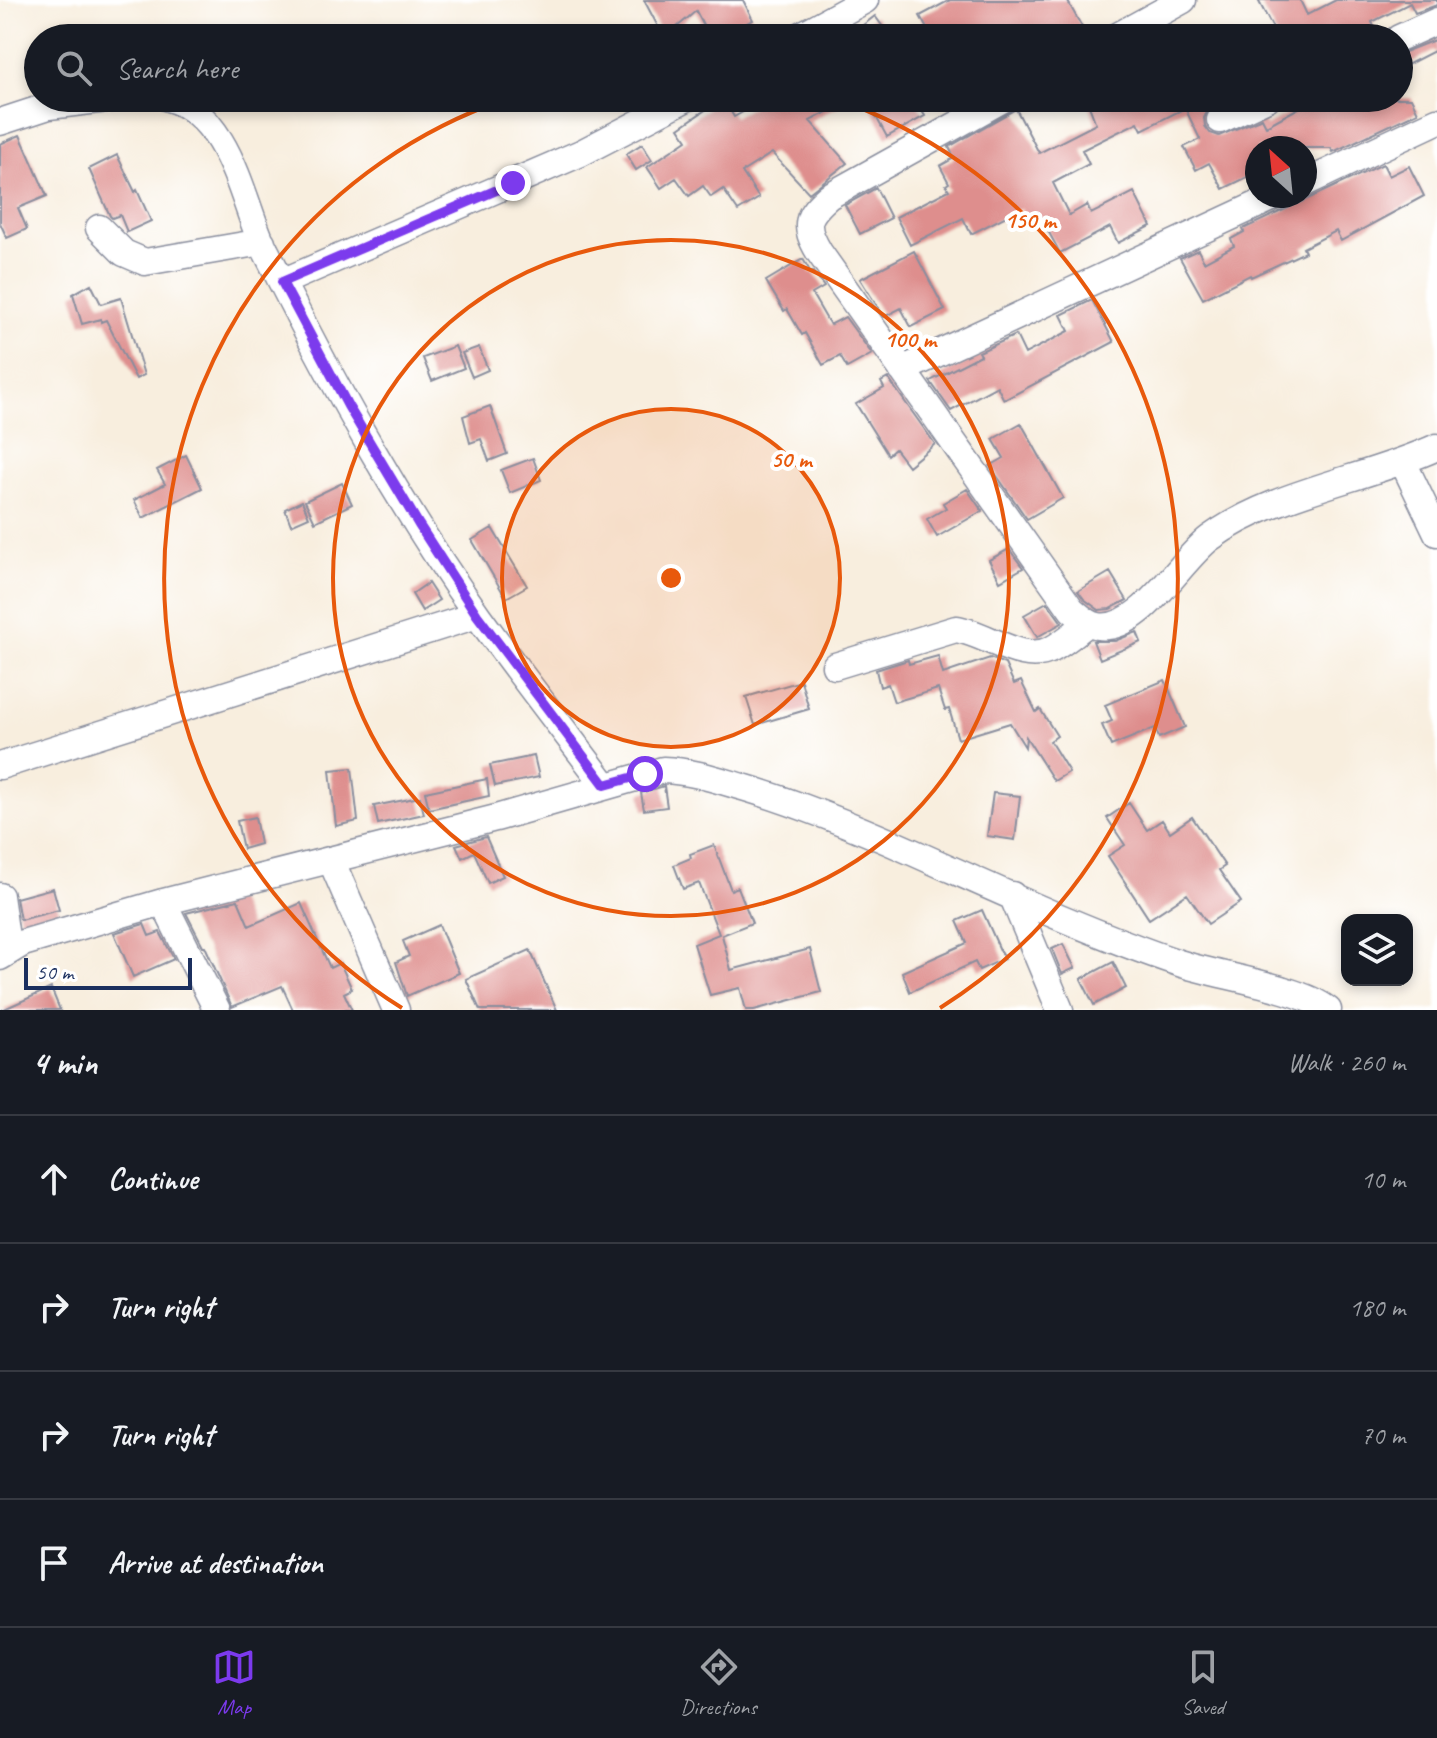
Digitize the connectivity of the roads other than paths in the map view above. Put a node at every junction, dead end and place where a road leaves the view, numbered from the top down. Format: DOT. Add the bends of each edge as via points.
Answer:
graph roads {
  1 [pos="865,0"];
  2 [pos="1183,0"];
  3 [pos="1437,21"];
  4 [pos="821,24"];
  5 [pos="1139,24"];
  6 [pos="1413,32"];
  7 [pos="31,112"];
  8 [pos="196,112"];
  9 [pos="660,112"];
  10 [pos="980,112"];
  11 [pos="1237,112"];
  12 [pos="1220,120"];
  13 [pos="1437,121"];
  14 [pos="0,122"];
  15 [pos="1317,177"];
  16 [pos="1250,208"];
  17 [pos="99,228"];
  18 [pos="262,242"];
  19 [pos="282,282"];
  20 [pos="902,370"];
  21 [pos="1437,447"];
  22 [pos="1403,462"];
  23 [pos="1437,533"];
  24 [pos="477,615"];
  25 [pos="1088,623"];
  26 [pos="835,666"];
  27 [pos="0,766"];
  28 [pos="605,785"];
  29 [pos="331,860"];
  30 [pos="1012,895"];
  31 [pos="0,896"];
  32 [pos="163,902"];
  33 [pos="4,954"];
  34 [pos="217,1010"];
  35 [pos="396,1010"];
  36 [pos="1060,1010"];
  37 [pos="1328,1010"];
  1 -- 4 [label="street"];
  2 -- 5 [label="street"];
  3 -- 6 [label="street"];
  7 -- 14 [label="street"];
  8 -- 18 [label="street" via="229,159"];
  9 -- 19 [label="street" via="581,153"];
  10 -- 20 [label="street" via="829,196 809,219 813,241"];
  11 -- 12 [label="street"];
  13 -- 15 [label="street"];
  16 -- 20 [label="street"];
  17 -- 18 [label="street" via="124,253 145,262"];
  18 -- 19 [label="street"];
  19 -- 24 [label="street" via="382,465"];
  20 -- 25 [label="street" via="1072,610"];
  21 -- 22 [label="street"];
  22 -- 23 [label="street"];
  22 -- 25 [label="street" via="1274,504 1237,522 1209,539 1138,613 1101,627"];
  24 -- 27 [label="street"];
  24 -- 28 [label="street"];
  25 -- 26 [label="street" via="1043,653 1021,652 956,629"];
  28 -- 29 [label="street"];
  28 -- 30 [label="street" via="663,770 686,771 831,816"];
  29 -- 32 [label="street"];
  29 -- 35 [label="street"];
  30 -- 36 [label="street"];
  30 -- 37 [label="street" via="1127,944 1295,994"];
  31 -- 33 [label="street"];
  32 -- 33 [label="street" via="23,943"];
  32 -- 34 [label="street"];
}
